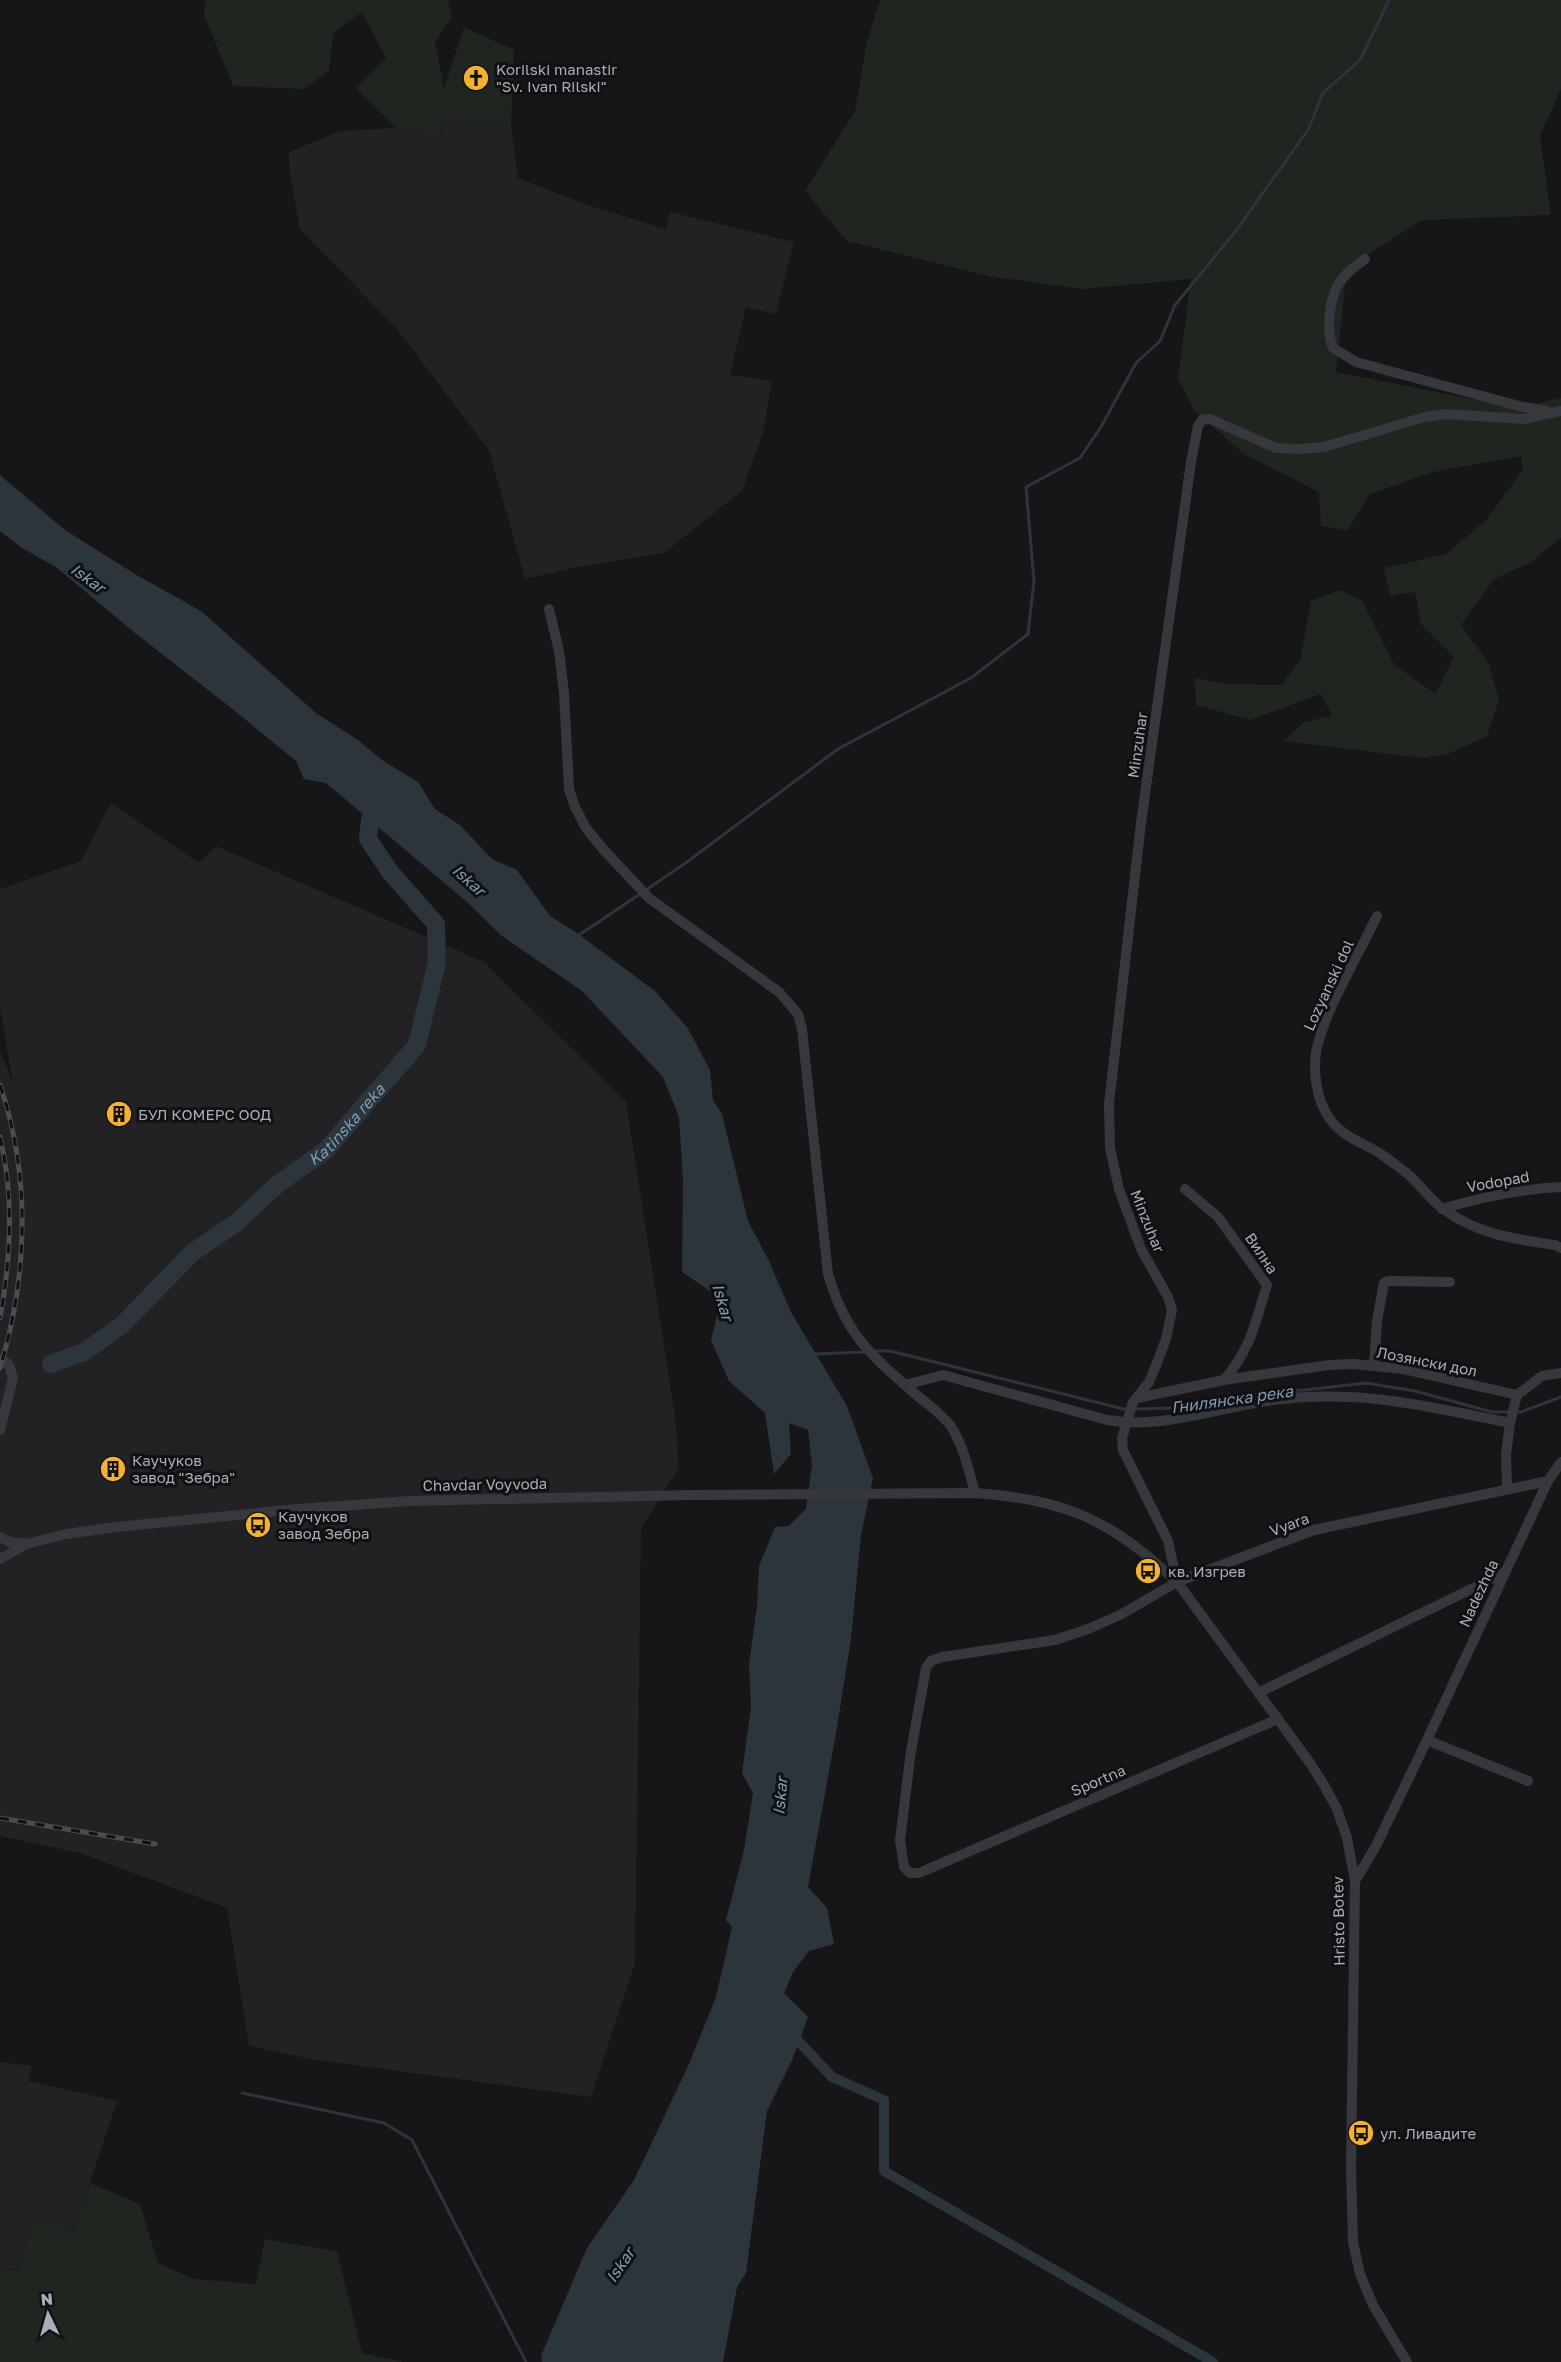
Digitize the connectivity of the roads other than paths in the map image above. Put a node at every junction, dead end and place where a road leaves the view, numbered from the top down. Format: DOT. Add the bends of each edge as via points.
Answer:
graph roads {
  1 [pos="1365,260"];
  2 [pos="1558,411"];
  3 [pos="549,609"];
  4 [pos="1377,916"];
  5 [pos="1185,1188"];
  6 [pos="1561,1188"];
  7 [pos="1442,1209"];
  8 [pos="1561,1248"];
  9 [pos="1450,1282"];
  10 [pos="0,1358"];
  11 [pos="1374,1366"];
  12 [pos="1561,1373"];
  13 [pos="1224,1380"];
  14 [pos="905,1385"];
  15 [pos="1515,1399"];
  16 [pos="1135,1400"];
  17 [pos="1510,1420"];
  18 [pos="1127,1421"];
  19 [pos="0,1430"];
  20 [pos="1561,1462"];
  21 [pos="1548,1481"];
  22 [pos="1507,1488"];
  23 [pos="975,1493"];
  24 [pos="0,1537"];
  25 [pos="26,1544"];
  26 [pos="0,1559"];
  27 [pos="1504,1573"];
  28 [pos="1177,1582"];
  29 [pos="1258,1693"];
  30 [pos="1278,1719"];
  31 [pos="1427,1740"];
  32 [pos="1528,1781"];
  33 [pos="930,1868"];
  34 [pos="1355,1881"];
  35 [pos="1407,2362"];
  1 -- 2 [label="street" via="1340,281 1334,294 1329,332 1333,348 1342,356 1523,407"];
  2 -- 16 [label="street, Minzuhar" via="1524,419 1446,414 1425,417 1324,447 1300,450 1276,448 1210,419 1202,420 1198,426 1141,823 1109,1104 1110,1148 1119,1189 1141,1249 1172,1310 1157,1364"];
  3 -- 14 [label="street" via="559,651 569,789 575,807 586,828 650,898 779,992 798,1014 828,1274 850,1329 865,1349"];
  4 -- 7 [label="street, Lozyanski dol" via="1318,1041 1320,1099 1332,1122 1349,1138 1407,1173"];
  5 -- 13 [label="street, Вилна" via="1218,1217 1267,1285 1247,1348"];
  6 -- 7 [label="street, Vodopad" via="1522,1189"];
  7 -- 8 [label="street, Lozyanski dol" via="1494,1236"];
  9 -- 11 [label="street" via="1384,1283"];
  10 -- 19 [label="street" via="9,1365 13,1378"];
  11 -- 13 [label="street, Лозянски дол" via="1329,1365"];
  11 -- 15 [label="street, Лозянски дол" via="1411,1370"];
  12 -- 15 [label="street" via="1542,1376"];
  13 -- 16 [label="street"];
  14 -- 18 [label="street" via="943,1376 1107,1420"];
  14 -- 23 [label="street" via="951,1427"];
  15 -- 17 [label="street"];
  16 -- 18 [label="street, Minzuhar"];
  17 -- 18 [label="street" via="1400,1400 1329,1396 1274,1400 1170,1419"];
  17 -- 22 [label="street"];
  18 -- 28 [label="street, Hristo Botev" via="1123,1450 1168,1541"];
  20 -- 21 [label="street, Nadezhda"];
  21 -- 22 [label="street, Vyara"];
  21 -- 27 [label="street, Nadezhda"];
  22 -- 28 [label="street, Vyara" via="1314,1530"];
  23 -- 25 [label="street, Chavdar Voyvoda" via="484,1498 321,1507 116,1527"];
  23 -- 28 [label="street, Chavdar Voyvoda" via="1022,1497 1076,1512 1127,1538"];
  24 -- 25 [label="street, Chavdar Voyvoda"];
  25 -- 26 [label="street"];
  27 -- 29 [label="street"];
  27 -- 31 [label="street, Nadezhda"];
  28 -- 29 [label="street, Hristo Botev"];
  28 -- 33 [label="street, Vyara" via="1120,1615 1055,1640 931,1661 926,1668 904,1803 900,1855 910,1873"];
  29 -- 30 [label="street, Hristo Botev"];
  30 -- 33 [label="street, Sportna"];
  30 -- 34 [label="street, Hristo Botev" via="1337,1809"];
  31 -- 32 [label="street"];
  31 -- 34 [label="street, Nadezhda"];
  34 -- 35 [label="street, Hristo Botev" via="1353,2242 1373,2306"];
}
